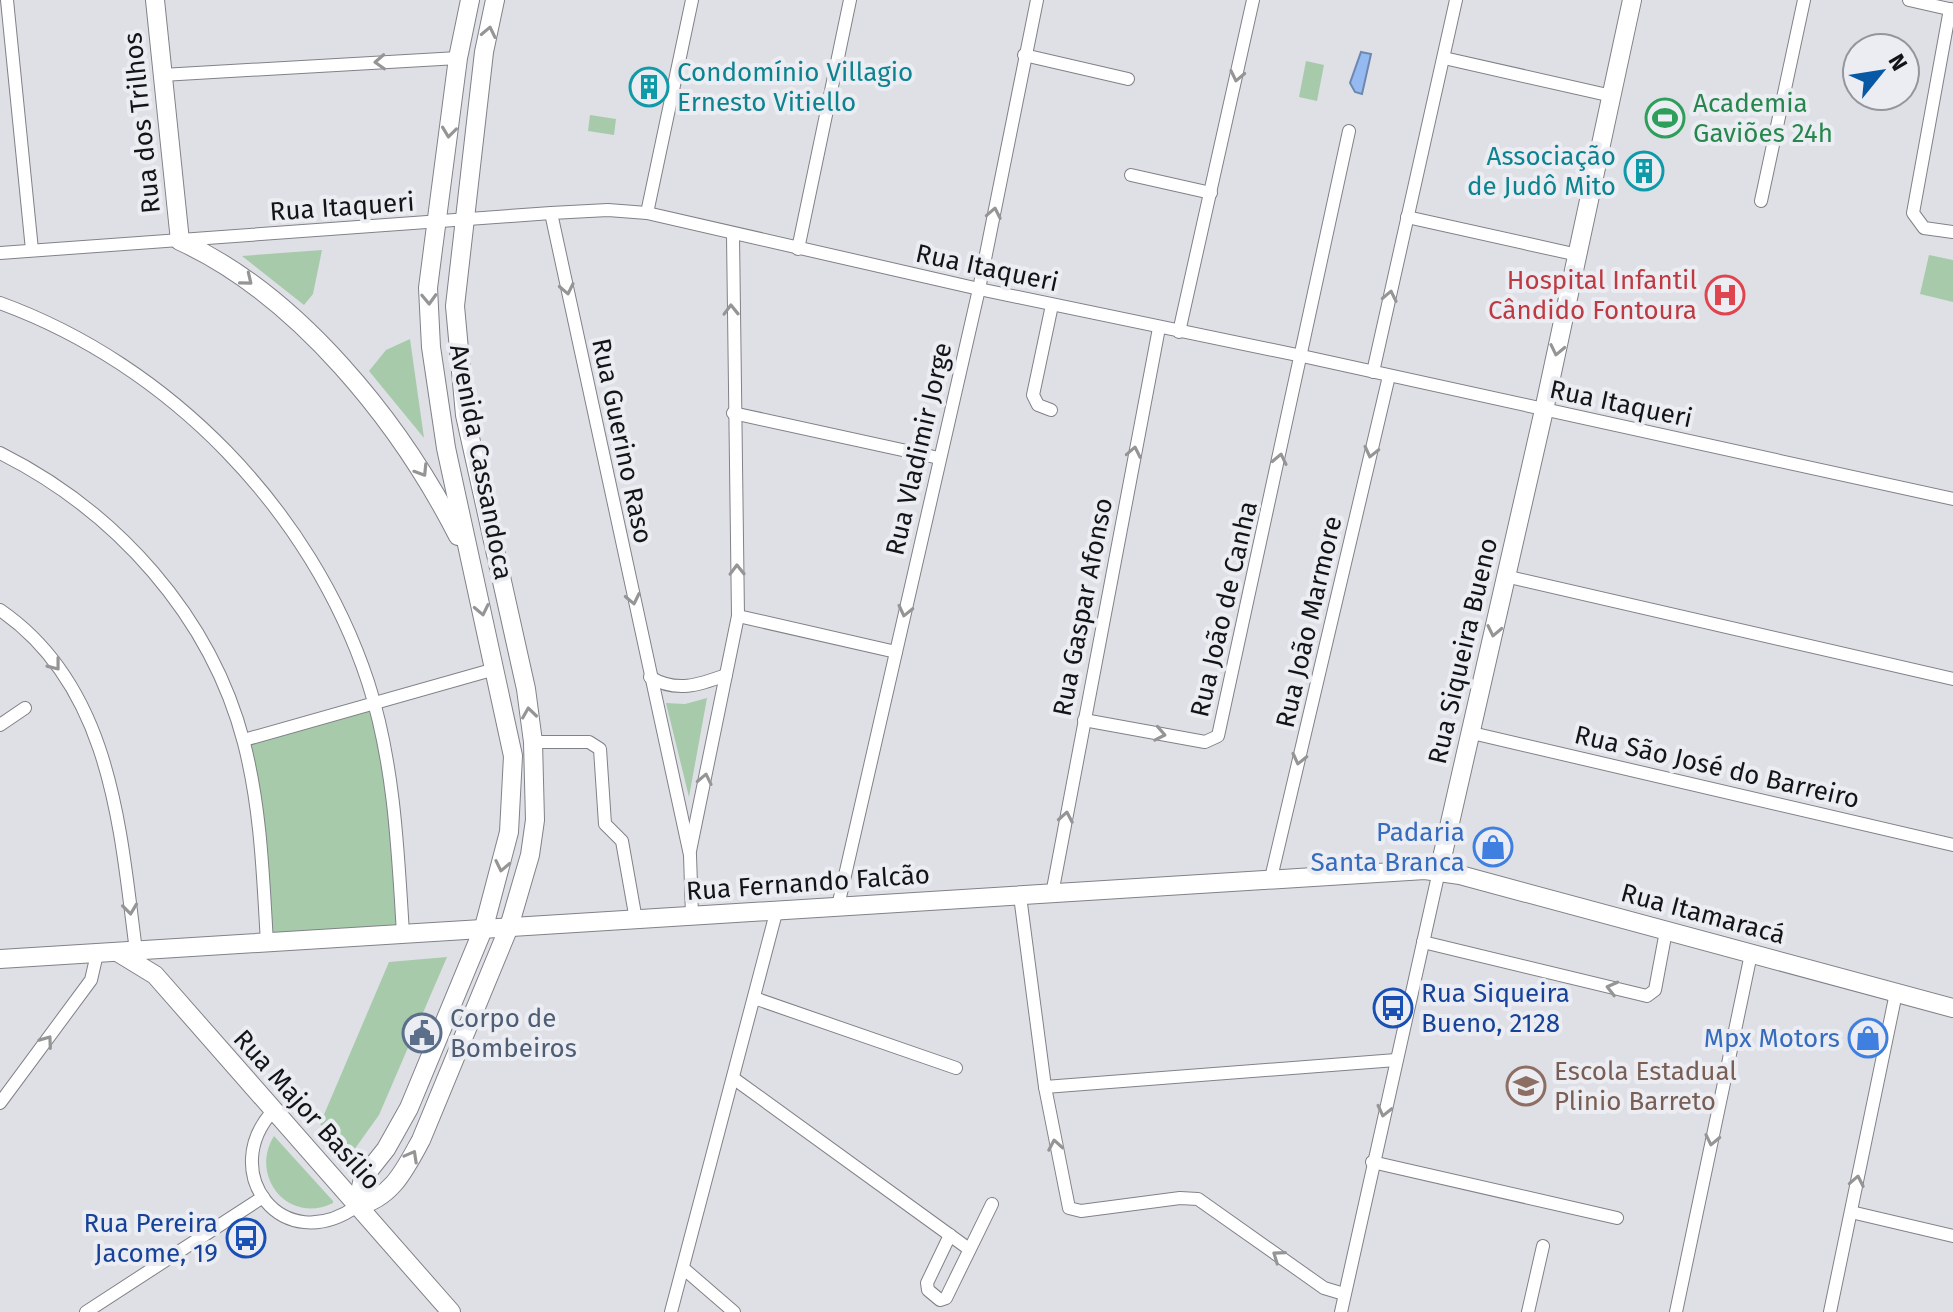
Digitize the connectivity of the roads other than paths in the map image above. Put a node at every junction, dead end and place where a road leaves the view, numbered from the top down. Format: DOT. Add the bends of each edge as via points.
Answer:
graph roads {
  1 [pos="7,0"];
  2 [pos="155,0"];
  3 [pos="470,0"];
  4 [pos="495,0"];
  5 [pos="692,0"];
  6 [pos="850,0"];
  7 [pos="1037,0"];
  8 [pos="1253,0"];
  9 [pos="1456,0"];
  10 [pos="1632,0"];
  11 [pos="1804,0"];
  12 [pos="1909,0"];
  13 [pos="1951,9"];
  14 [pos="1024,55"];
  15 [pos="458,58"];
  16 [pos="1444,58"];
  17 [pos="162,75"];
  18 [pos="1128,79"];
  19 [pos="1612,96"];
  20 [pos="1349,131"];
  21 [pos="1131,175"];
  22 [pos="1211,193"];
  23 [pos="1761,201"];
  24 [pos="551,213"];
  25 [pos="647,213"];
  26 [pos="1407,217"];
  27 [pos="465,220"];
  28 [pos="438,222"];
  29 [pos="1953,232"];
  30 [pos="733,235"];
  31 [pos="180,241"];
  32 [pos="798,249"];
  33 [pos="32,250"];
  34 [pos="0,253"];
  35 [pos="1578,255"];
  36 [pos="979,289"];
  37 [pos="0,303"];
  38 [pos="1052,305"];
  39 [pos="1159,328"];
  40 [pos="1179,332"];
  41 [pos="1302,356"];
  42 [pos="1373,372"];
  43 [pos="1389,376"];
  44 [pos="1051,410"];
  45 [pos="1544,410"];
  46 [pos="733,413"];
  47 [pos="0,453"];
  48 [pos="939,458"];
  49 [pos="1953,499"];
  50 [pos="469,556"];
  51 [pos="1505,576"];
  52 [pos="0,610"];
  53 [pos="738,616"];
  54 [pos="896,652"];
  55 [pos="495,669"];
  56 [pos="726,675"];
  57 [pos="650,677"];
  58 [pos="1953,679"];
  59 [pos="374,703"];
  60 [pos="25,708"];
  61 [pos="1084,720"];
  62 [pos="0,725"];
  63 [pos="1472,733"];
  64 [pos="244,740"];
  65 [pos="533,742"];
  66 [pos="1953,845"];
  67 [pos="690,855"];
  68 [pos="1439,871"];
  69 [pos="1271,878"];
  70 [pos="1052,894"];
  71 [pos="1020,896"];
  72 [pos="838,906"];
  73 [pos="777,909"];
  74 [pos="692,916"];
  75 [pos="636,920"];
  76 [pos="509,927"];
  77 [pos="483,930"];
  78 [pos="1666,931"];
  79 [pos="403,934"];
  80 [pos="1423,942"];
  81 [pos="267,943"];
  82 [pos="180,948"];
  83 [pos="126,951"];
  84 [pos="97,954"];
  85 [pos="1751,954"];
  86 [pos="0,959"];
  87 [pos="1896,993"];
  88 [pos="170,995"];
  89 [pos="754,998"];
  90 [pos="1953,1008"];
  91 [pos="449,1014"];
  92 [pos="472,1021"];
  93 [pos="435,1046"];
  94 [pos="457,1055"];
  95 [pos="1396,1060"];
  96 [pos="956,1068"];
  97 [pos="733,1078"];
  98 [pos="6,1087"];
  99 [pos="1045,1087"];
  100 [pos="0,1103"];
  101 [pos="273,1111"];
  102 [pos="1372,1162"];
  103 [pos="263,1197"];
  104 [pos="992,1204"];
  105 [pos="357,1206"];
  106 [pos="1851,1212"];
  107 [pos="1617,1218"];
  108 [pos="950,1235"];
  109 [pos="1953,1236"];
  110 [pos="1543,1246"];
  111 [pos="969,1249"];
  112 [pos="683,1268"];
  113 [pos="1344,1294"];
  114 [pos="86,1312"];
  115 [pos="451,1312"];
  116 [pos="671,1312"];
  117 [pos="734,1312"];
  118 [pos="1341,1312"];
  119 [pos="1528,1312"];
  120 [pos="1676,1312"];
  121 [pos="1830,1312"];
  1 -- 33 [label="street"];
  2 -- 17 [label="main road, Rua dos Trilhos"];
  3 -- 15 [label="main road, Avenida Cassandoca"];
  27 -- 4 [label="main road, Avenida Cassandoca, one-way"];
  5 -- 25 [label="street"];
  6 -- 32 [label="street"];
  7 -- 14 [label="street, Rua Vladimir Jorge"];
  8 -- 22 [label="street, one-way"];
  9 -- 16 [label="street"];
  10 -- 19 [label="main road, Rua Siqueira Bueno"];
  11 -- 23 [label="street"];
  12 -- 13 [label="street"];
  13 -- 29 [label="street" via="1913,213 1924,228"];
  14 -- 18 [label="street"];
  36 -- 14 [label="street, Rua Vladimir Jorge, one-way"];
  15 -- 17 [label="street, one-way"];
  15 -- 28 [label="main road, Avenida Cassandoca, one-way"];
  16 -- 19 [label="street"];
  16 -- 26 [label="street"];
  17 -- 31 [label="main road, Rua dos Trilhos"];
  19 -- 35 [label="main road, Rua Siqueira Bueno"];
  20 -- 41 [label="street"];
  21 -- 22 [label="street"];
  22 -- 40 [label="street"];
  24 -- 25 [label="street, Rua Itaqueri"];
  24 -- 27 [label="street, Rua Itaqueri"];
  24 -- 57 [label="street, Rua Guerino Raso, one-way"];
  25 -- 30 [label="street, Rua Itaqueri"];
  26 -- 35 [label="street"];
  42 -- 26 [label="street, one-way"];
  27 -- 28 [label="street, Rua Itaqueri"];
  65 -- 27 [label="main road, Avenida Cassandoca, one-way" via="465,415 455,306"];
  28 -- 31 [label="street, Rua Itaqueri"];
  28 -- 50 [label="main road, Avenida Cassandoca, one-way" via="428,288 431,347"];
  30 -- 32 [label="street, Rua Itaqueri"];
  46 -- 30 [label="street, one-way"];
  31 -- 33 [label="street, Rua Itaqueri"];
  31 -- 50 [label="main road, one-way" via="232,268 336,361 405,445"];
  32 -- 36 [label="street, Rua Itaqueri"];
  33 -- 34 [label="street, Rua Itaqueri"];
  35 -- 45 [label="main road, Rua Siqueira Bueno, one-way"];
  36 -- 38 [label="street, Rua Itaqueri"];
  36 -- 48 [label="street, Rua Vladimir Jorge"];
  37 -- 59 [label="street" via="58,328 118,363 162,393 234,458 281,518 343,619"];
  38 -- 39 [label="street, Rua Itaqueri"];
  38 -- 44 [label="street" via="1033,395 1038,405"];
  39 -- 40 [label="street, Rua Itaqueri"];
  61 -- 39 [label="street, Rua Gaspar Afonso, one-way"];
  40 -- 41 [label="street, Rua Itaqueri"];
  41 -- 42 [label="street, Rua Itaqueri"];
  61 -- 41 [label="street, Rua João de Canha, one-way" via="1205,742 1218,736"];
  42 -- 43 [label="street, Rua Itaqueri"];
  43 -- 45 [label="street, Rua Itaqueri"];
  43 -- 69 [label="street, Rua João Marmore, one-way"];
  45 -- 49 [label="street, Rua Itaqueri"];
  45 -- 51 [label="main road, Rua Siqueira Bueno"];
  46 -- 48 [label="street"];
  53 -- 46 [label="street, one-way"];
  47 -- 64 [label="street" via="82,503 150,566 210,659"];
  48 -- 54 [label="street, Rua Vladimir Jorge, one-way"];
  50 -- 55 [label="main road, Avenida Cassandoca, one-way"];
  51 -- 58 [label="street"];
  51 -- 63 [label="main road, Rua Siqueira Bueno, one-way"];
  52 -- 83 [label="street, one-way" via="39,645 92,725 117,811"];
  53 -- 54 [label="street"];
  53 -- 56 [label="street"];
  54 -- 72 [label="street, Rua Vladimir Jorge"];
  55 -- 59 [label="street"];
  55 -- 77 [label="main road, Avenida Cassandoca, one-way" via="513,756 512,793 502,867"];
  56 -- 57 [label="street" via="685,687"];
  67 -- 56 [label="street, one-way"];
  57 -- 67 [label="street, Rua Guerino Raso"];
  59 -- 64 [label="street"];
  59 -- 79 [label="street" via="389,784"];
  60 -- 62 [label="street"];
  70 -- 61 [label="street, Rua Gaspar Afonso, one-way"];
  63 -- 66 [label="street, Rua São José do Barreiro"];
  63 -- 68 [label="main road, Rua Siqueira Bueno"];
  64 -- 81 [label="street" via="261,840"];
  65 -- 75 [label="street" via="589,742 600,749 605,824 622,841"];
  65 -- 76 [label="main road, Avenida Cassandoca" via="535,820"];
  67 -- 74 [label="street"];
  68 -- 69 [label="main road, Rua Fernando Falcão"];
  68 -- 78 [label="main road, Rua Itamaracá"];
  68 -- 80 [label="street, Rua Siqueira Bueno"];
  69 -- 70 [label="main road, Rua Fernando Falcão"];
  70 -- 71 [label="main road, Rua Fernando Falcão"];
  71 -- 72 [label="main road, Rua Fernando Falcão"];
  71 -- 99 [label="street"];
  72 -- 73 [label="main road, Rua Fernando Falcão"];
  73 -- 74 [label="main road, Rua Fernando Falcão"];
  73 -- 89 [label="street"];
  74 -- 75 [label="main road, Rua Fernando Falcão"];
  75 -- 76 [label="main road, Rua Fernando Falcão"];
  76 -- 77 [label="main road, Rua Fernando Falcão"];
  76 -- 92 [label="main road, Avenida Cassandoca"];
  77 -- 79 [label="main road, Rua Fernando Falcão"];
  77 -- 91 [label="main road, Avenida Cassandoca"];
  78 -- 80 [label="street, one-way" via="1655,990 1647,996"];
  78 -- 85 [label="main road, Rua Itamaracá"];
  79 -- 81 [label="main road, Rua Fernando Falcão"];
  80 -- 95 [label="street, Rua Siqueira Bueno"];
  81 -- 82 [label="main road, Rua Fernando Falcão"];
  82 -- 83 [label="main road, Rua Fernando Falcão"];
  82 -- 88 [label="main road" via="163,962 162,979"];
  83 -- 84 [label="main road, Rua Fernando Falcão"];
  83 -- 88 [label="main road, Rua Major Basílio"];
  84 -- 86 [label="main road, Rua Fernando Falcão"];
  98 -- 84 [label="street, one-way" via="91,980"];
  85 -- 87 [label="main road, Rua Itamaracá"];
  85 -- 120 [label="street, one-way"];
  87 -- 90 [label="main road, Rua Itamaracá"];
  106 -- 87 [label="street, one-way"];
  88 -- 101 [label="main road, Rua Major Basílio"];
  89 -- 96 [label="street"];
  89 -- 97 [label="street"];
  91 -- 92 [label="main road"];
  91 -- 93 [label="main road, Avenida Cassandoca"];
  92 -- 94 [label="main road, Avenida Cassandoca"];
  93 -- 94 [label="main road"];
  93 -- 105 [label="main road, Avenida Cassandoca" via="399,1128 363,1178"];
  105 -- 94 [label="main road, Avenida Cassandoca, one-way" via="384,1196 405,1169"];
  95 -- 99 [label="street"];
  95 -- 102 [label="street, Rua Siqueira Bueno, one-way"];
  97 -- 108 [label="street"];
  97 -- 112 [label="street"];
  98 -- 100 [label="street"];
  113 -- 99 [label="street, one-way" via="1324,1288 1198,1199 1072,1210 1065,1201"];
  101 -- 103 [label="street" via="257,1131 252,1149 252,1167"];
  101 -- 105 [label="main road, Rua Major Basílio"];
  102 -- 107 [label="street"];
  102 -- 113 [label="street, Rua Siqueira Bueno"];
  103 -- 105 [label="street" via="283,1216 302,1224 325,1223"];
  103 -- 114 [label="street"];
  104 -- 111 [label="street"];
  105 -- 115 [label="main road, Rua Major Basílio"];
  106 -- 109 [label="street"];
  106 -- 121 [label="street"];
  108 -- 111 [label="street"];
  108 -- 111 [label="street" via="927,1283 940,1300 946,1298"];
  110 -- 119 [label="street"];
  112 -- 116 [label="street"];
  112 -- 117 [label="street"];
  113 -- 118 [label="street, Rua Siqueira Bueno"];
}
